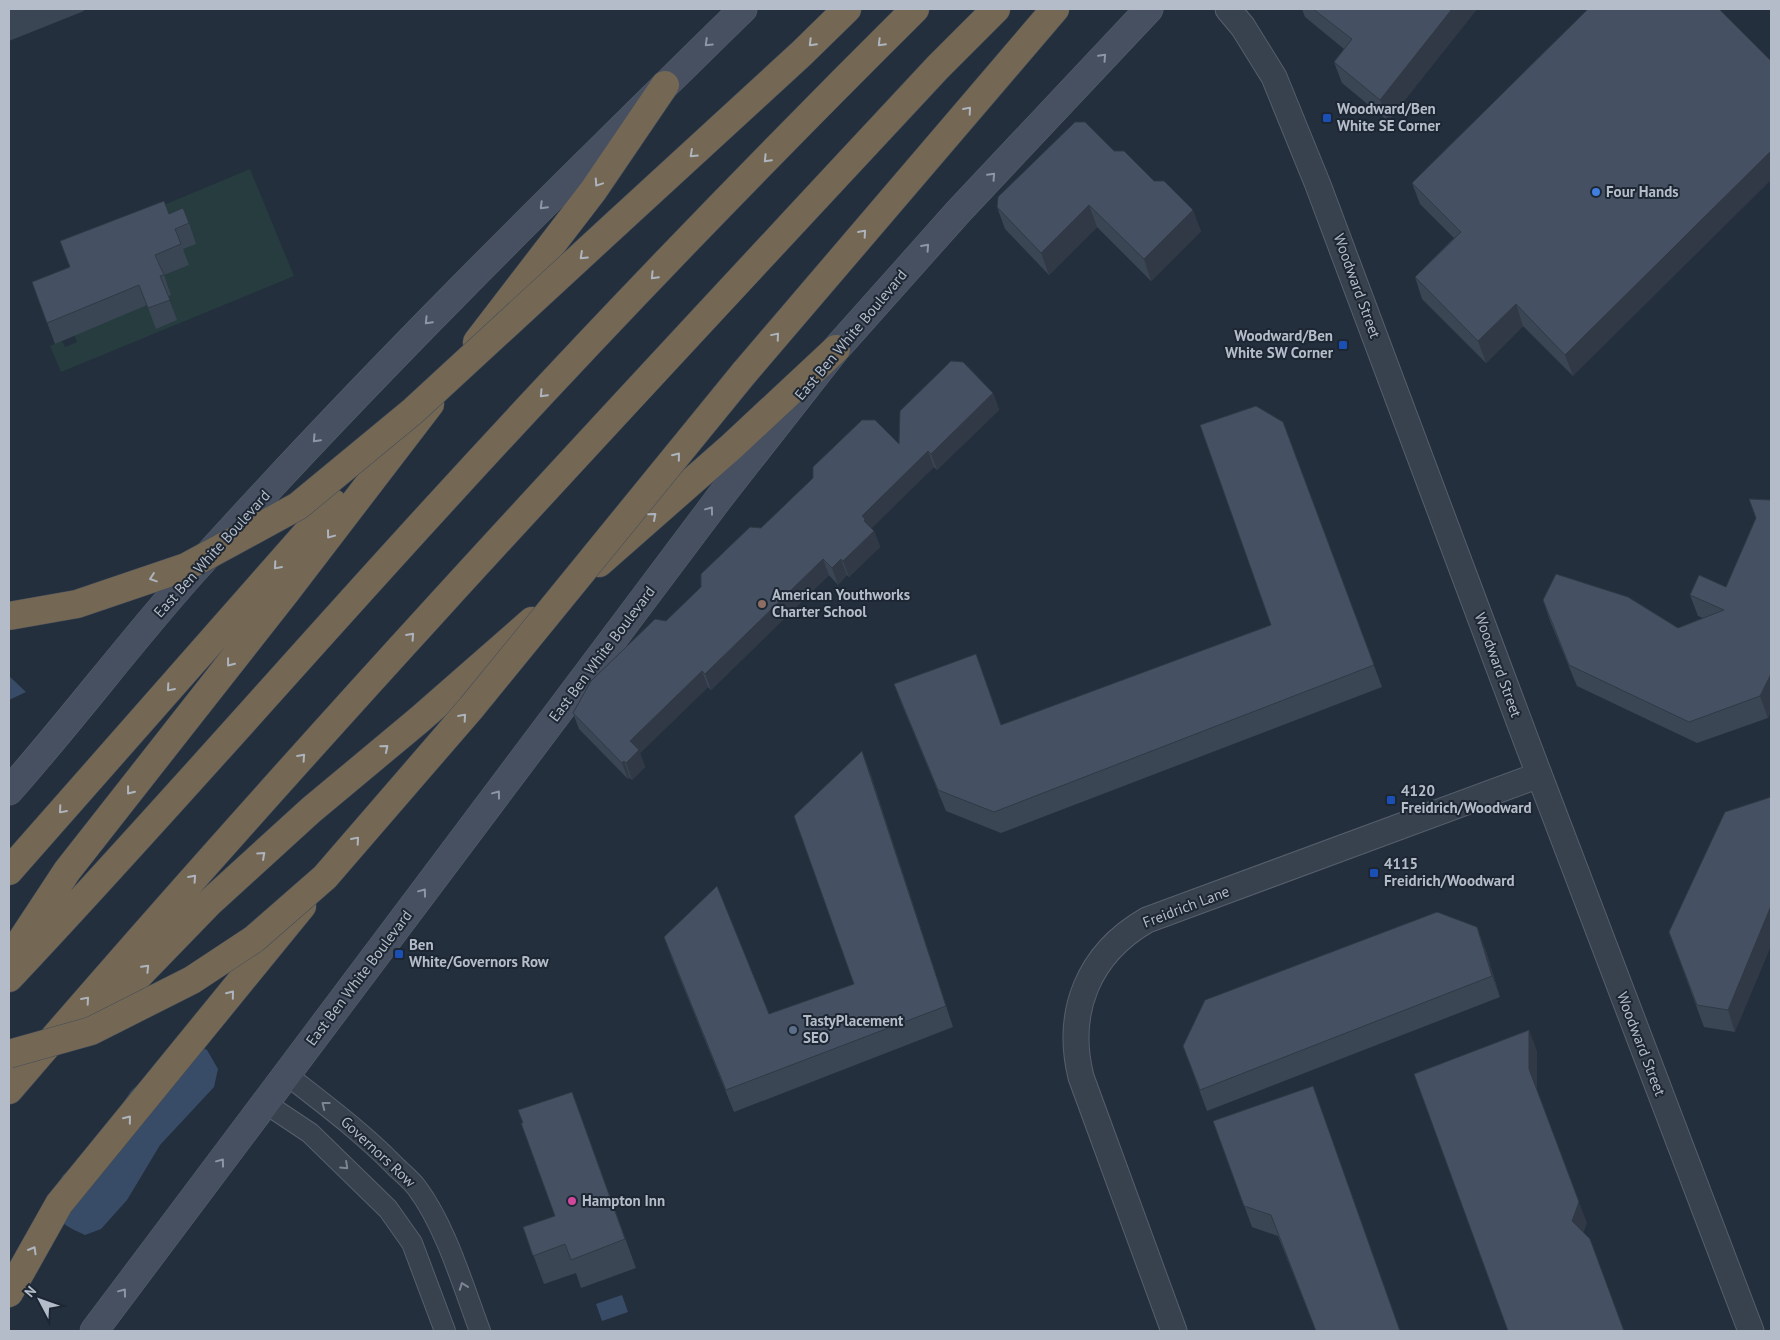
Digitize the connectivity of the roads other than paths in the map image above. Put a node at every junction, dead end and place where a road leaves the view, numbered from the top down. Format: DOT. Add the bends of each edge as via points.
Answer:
graph roads {
  1 [pos="743,9"];
  2 [pos="847,9"];
  3 [pos="915,9"];
  4 [pos="996,9"];
  5 [pos="1055,9"];
  6 [pos="1149,9"];
  7 [pos="1228,9"];
  8 [pos="665,85"];
  9 [pos="836,349"];
  10 [pos="413,412"];
  11 [pos="9,616"];
  12 [pos="1539,775"];
  13 [pos="9,791"];
  14 [pos="9,871"];
  15 [pos="325,877"];
  16 [pos="9,959"];
  17 [pos="9,978"];
  18 [pos="9,1054"];
  19 [pos="287,1075"];
  20 [pos="9,1090"];
  21 [pos="9,1098"];
  22 [pos="265,1103"];
  23 [pos="9,1292"];
  24 [pos="94,1331"];
  25 [pos="445,1331"];
  26 [pos="480,1331"];
  27 [pos="1174,1331"];
  28 [pos="1750,1331"];
  1 -- 8 [label="main road, East Ben White Boulevard, one-way"];
  2 -- 10 [label="highway, one-way, bridge"];
  3 -- 17 [label="highway, one-way" via="625,307 442,501 109,872"];
  20 -- 4 [label="highway, one-way" via="135,944 484,554"];
  15 -- 5 [label="highway, one-way, bridge" via="471,708 744,373"];
  9 -- 6 [label="main road, East Ben White Boulevard, one-way" via="958,211"];
  7 -- 12 [label="street, Woodward Street" via="1261,53 1283,98"];
  8 -- 13 [label="main road, East Ben White Boulevard, one-way" via="465,283 344,410 189,577"];
  8 -- 16 [label="highway, one-way" via="593,191 286,592 66,871"];
  19 -- 9 [label="main road, East Ben White Boulevard, one-way" via="720,497"];
  21 -- 9 [label="highway, one-way" via="114,1001 209,903 311,810 419,720 731,447"];
  10 -- 11 [label="highway, one-way, bridge" via="298,506 186,567 77,604"];
  10 -- 14 [label="highway, one-way, bridge"];
  12 -- 27 [label="street, Freidrich Lane" via="1147,920 1124,936 1102,958 1079,1007 1077,1060"];
  12 -- 28 [label="street, Woodward Street"];
  15 -- 18 [label="highway, bridge" via="254,939 192,980 91,1031"];
  23 -- 15 [label="highway, one-way, bridge" via="59,1204"];
  19 -- 22 [label="main road, East Ben White Boulevard"];
  26 -- 19 [label="street, Governors Row, one-way" via="452,1257 434,1217 416,1188 383,1154"];
  24 -- 22 [label="main road, East Ben White Boulevard, one-way"];
  22 -- 25 [label="street, one-way" via="310,1133 388,1209 412,1244"];
}
